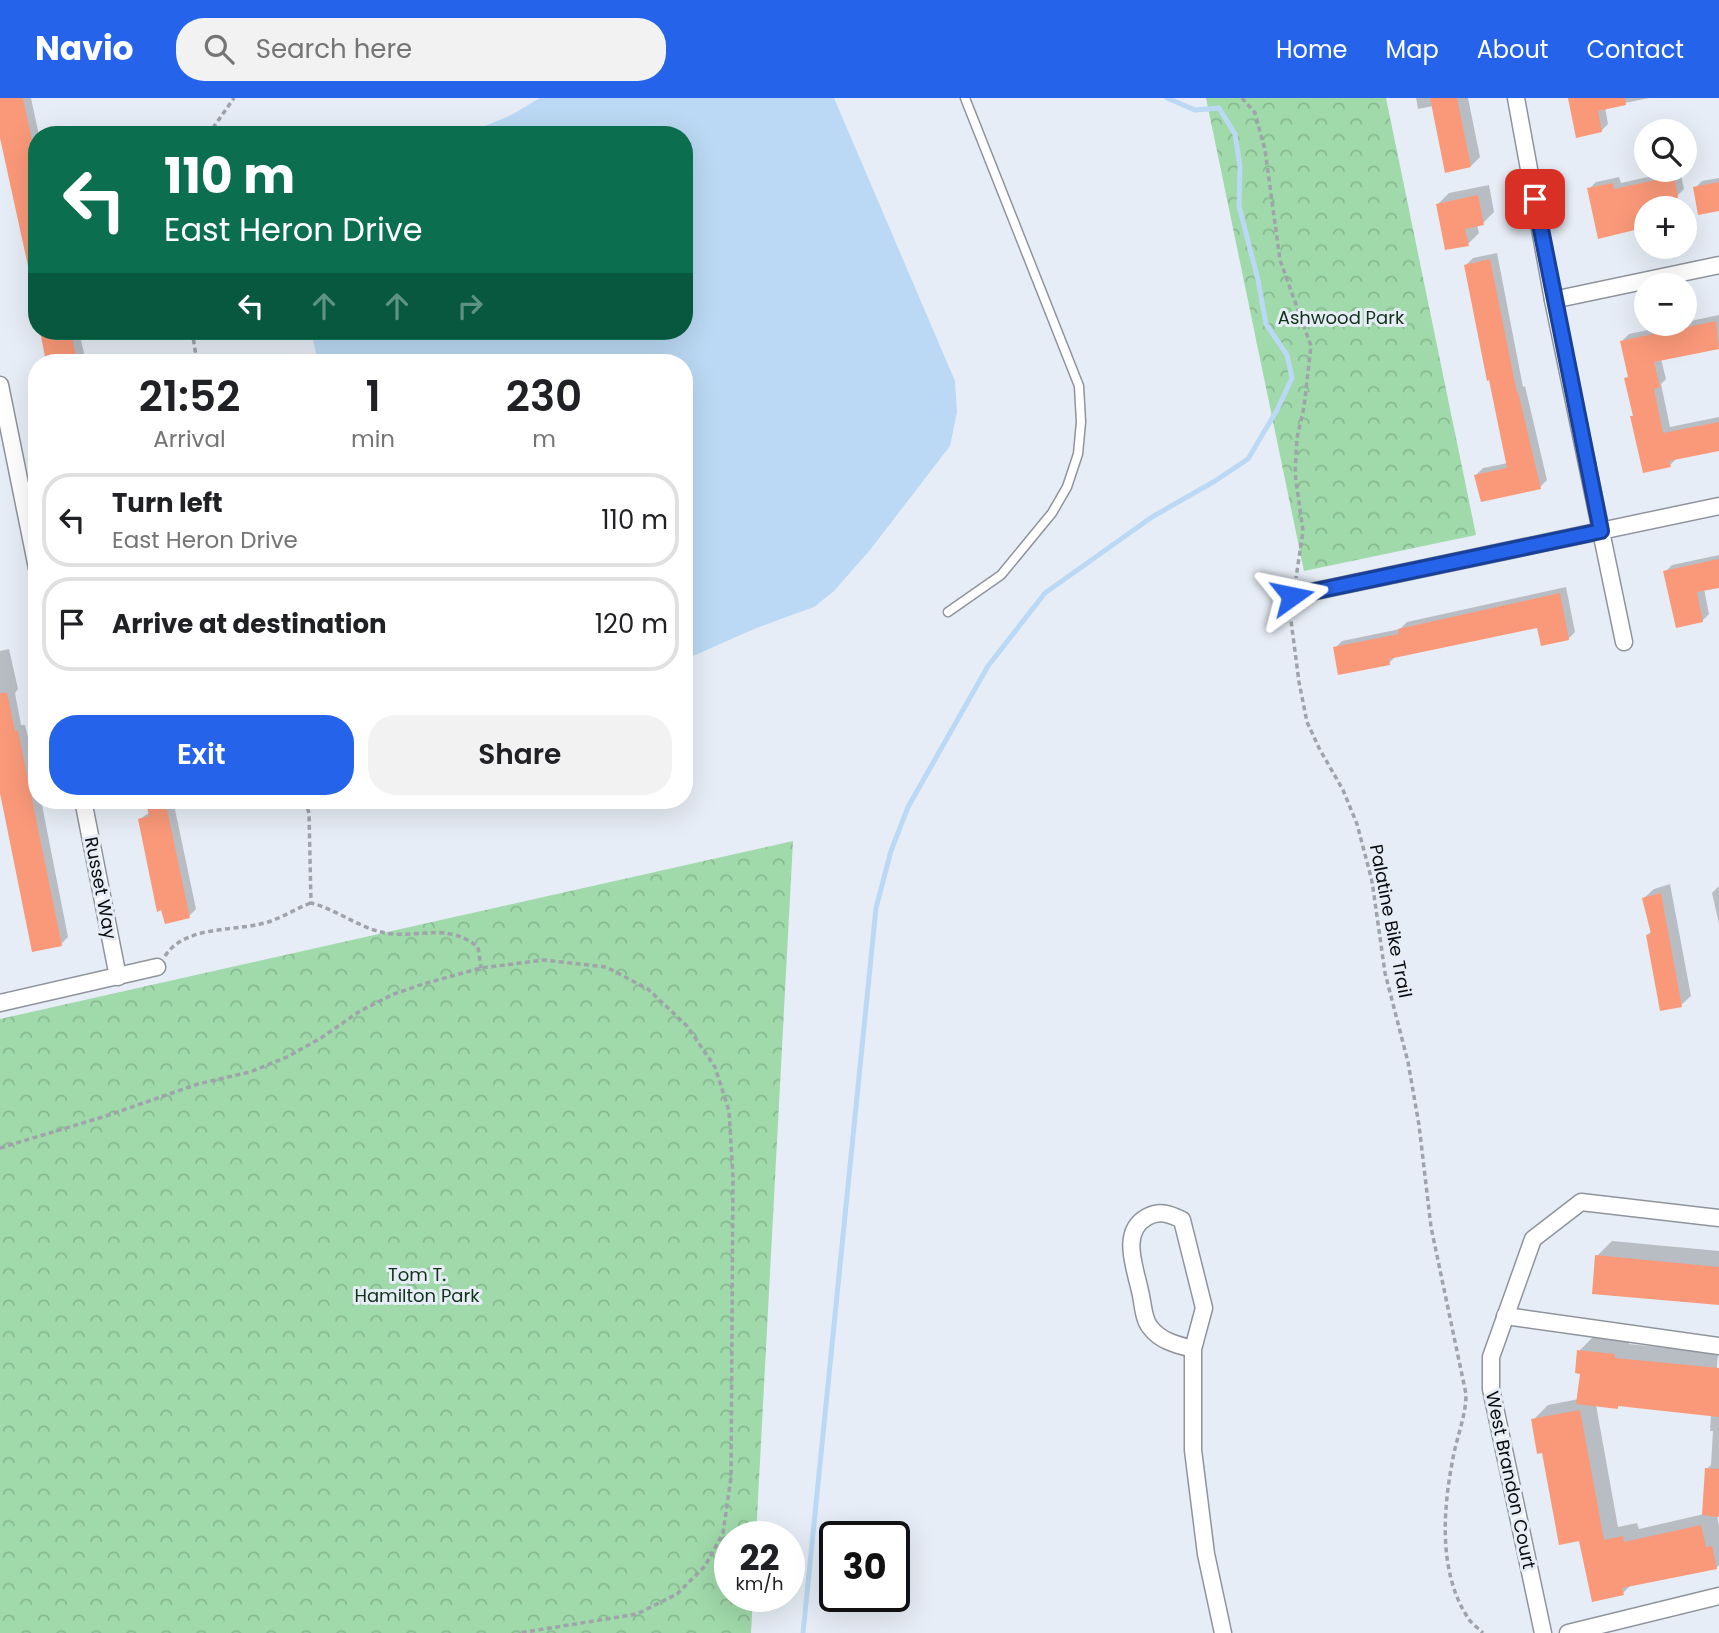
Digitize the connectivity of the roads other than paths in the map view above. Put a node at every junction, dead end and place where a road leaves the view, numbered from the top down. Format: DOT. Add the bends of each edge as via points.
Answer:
graph roads {
  1 [pos="965,98"];
  2 [pos="1516,98"];
  3 [pos="1719,265"];
  4 [pos="1553,300"];
  5 [pos="0,385"];
  6 [pos="1719,506"];
  7 [pos="28,523"];
  8 [pos="1601,531"];
  9 [pos="1292,596"];
  10 [pos="948,612"];
  11 [pos="1624,642"];
  12 [pos="85,809"];
  13 [pos="157,967"];
  14 [pos="118,977"];
  15 [pos="0,1003"];
  16 [pos="1719,1218"];
  17 [pos="1505,1316"];
  18 [pos="1719,1346"];
  19 [pos="1193,1349"];
  20 [pos="1719,1596"];
  21 [pos="1223,1633"];
  22 [pos="1543,1633"];
  23 [pos="1568,1633"];
  1 -- 10 [label="lane" via="1079,386 1082,422 1078,454 1052,513 1001,575"];
  2 -- 4 [label="street"];
  3 -- 4 [label="street"];
  4 -- 8 [label="street"];
  5 -- 7 [label="street"];
  6 -- 8 [label="street"];
  8 -- 9 [label="street"];
  8 -- 11 [label="street"];
  12 -- 14 [label="street, Russet Way"];
  13 -- 14 [label="street"];
  14 -- 15 [label="street"];
  16 -- 17 [label="street, West Brandon Court" via="1581,1202 1533,1238"];
  17 -- 18 [label="street"];
  17 -- 22 [label="street, West Brandon Court" via="1491,1357 1491,1389"];
  19 -- 19 [label="street" via="1158,1336 1148,1325 1131,1247 1138,1221 1152,1214 1167,1213 1182,1220 1204,1308"];
  19 -- 21 [label="street" via="1193,1450 1206,1554"];
  20 -- 23 [label="street"];
}
